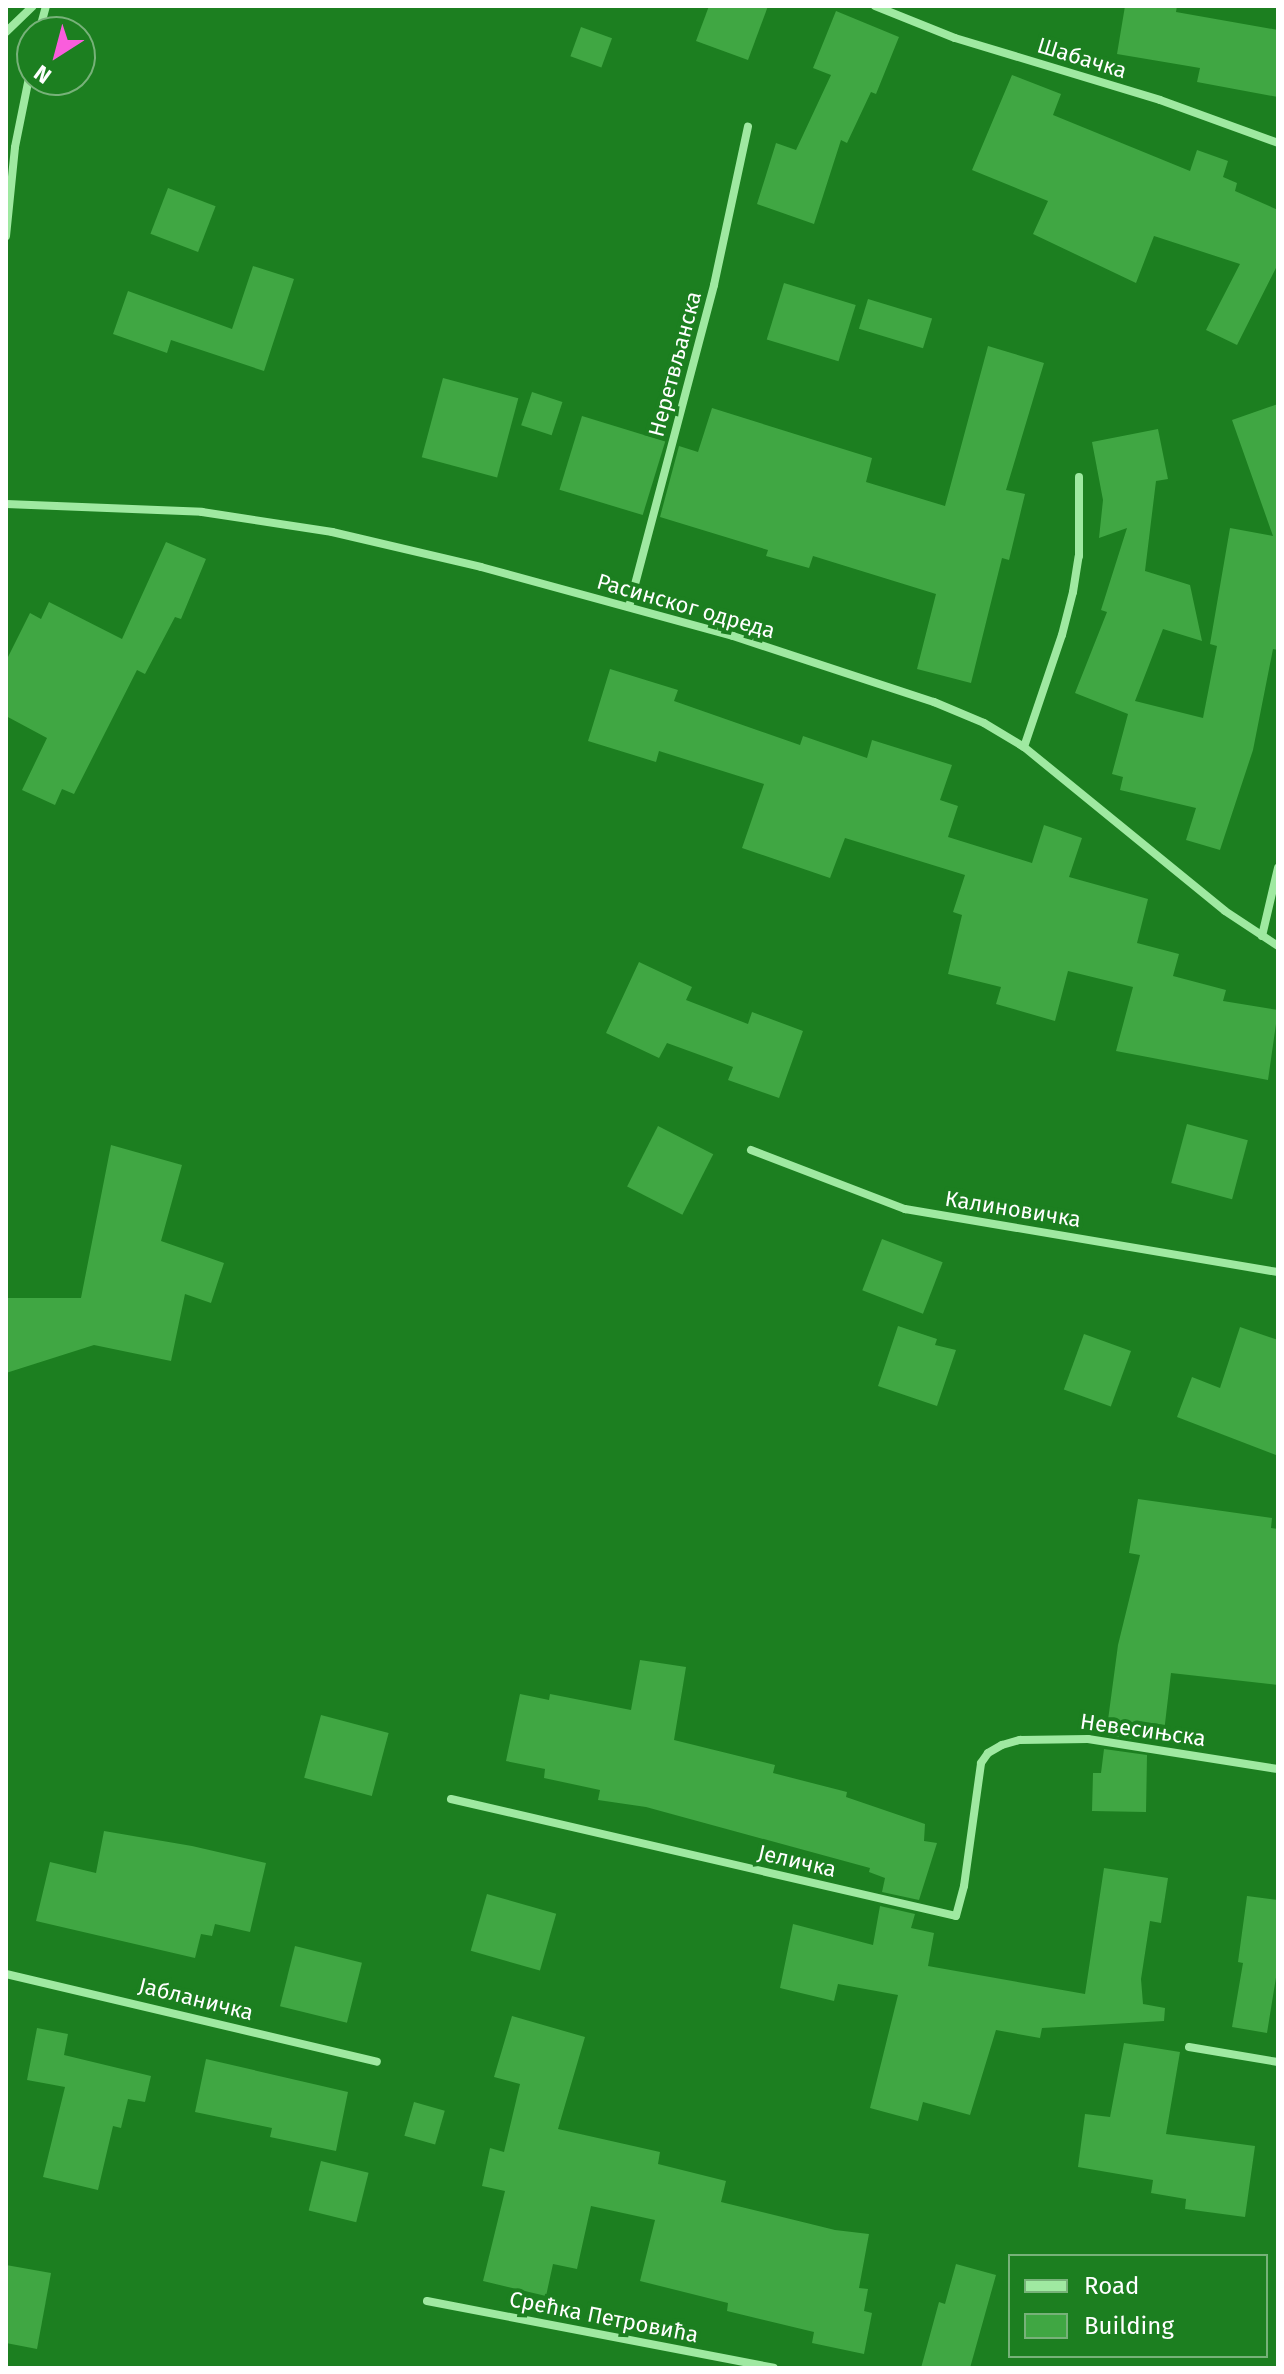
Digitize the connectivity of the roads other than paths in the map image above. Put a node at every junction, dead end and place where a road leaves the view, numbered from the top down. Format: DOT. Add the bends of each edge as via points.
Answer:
graph roads {
  1 [pos="33,6"];
  2 [pos="875,6"];
  3 [pos="6,32"];
  4 [pos="25,96"];
  5 [pos="748,127"];
  6 [pos="1278,143"];
  7 [pos="8,208"];
  8 [pos="6,236"];
  9 [pos="1079,477"];
  10 [pos="6,504"];
  11 [pos="629,607"];
  12 [pos="1024,747"];
  13 [pos="1278,868"];
  14 [pos="1262,936"];
  15 [pos="1278,946"];
  16 [pos="751,1150"];
  17 [pos="1278,1272"];
  18 [pos="1002,1745"];
  19 [pos="1278,1769"];
  20 [pos="451,1799"];
  21 [pos="6,1974"];
  22 [pos="1189,2047"];
  23 [pos="377,2062"];
  24 [pos="1278,2062"];
  25 [pos="427,2301"];
  26 [pos="774,2368"];
  1 -- 3 [label="street"];
  2 -- 6 [label="street, Шабачка" via="955,38 1160,100"];
  4 -- 7 [label="street"];
  5 -- 11 [label="street, Неретвљанска" via="714,285"];
  7 -- 8 [label="street"];
  9 -- 12 [label="street" via="1079,556 1073,592"];
  10 -- 11 [label="street, Расинског одреда" via="202,512 275,522 397,547"];
  11 -- 12 [label="street, Расинског одреда" via="934,702"];
  12 -- 14 [label="street, Расинског одреда"];
  13 -- 14 [label="street"];
  14 -- 15 [label="street, Расинског одреда"];
  16 -- 17 [label="street, Калиновичка" via="905,1209"];
  18 -- 19 [label="street, Невесињска" via="1088,1739"];
  18 -- 20 [label="street, Јеличка" via="981,1763 956,1916"];
  21 -- 23 [label="street, Јабланичка"];
  22 -- 24 [label="street"];
  25 -- 26 [label="street, Срећка Петровића"];
}
